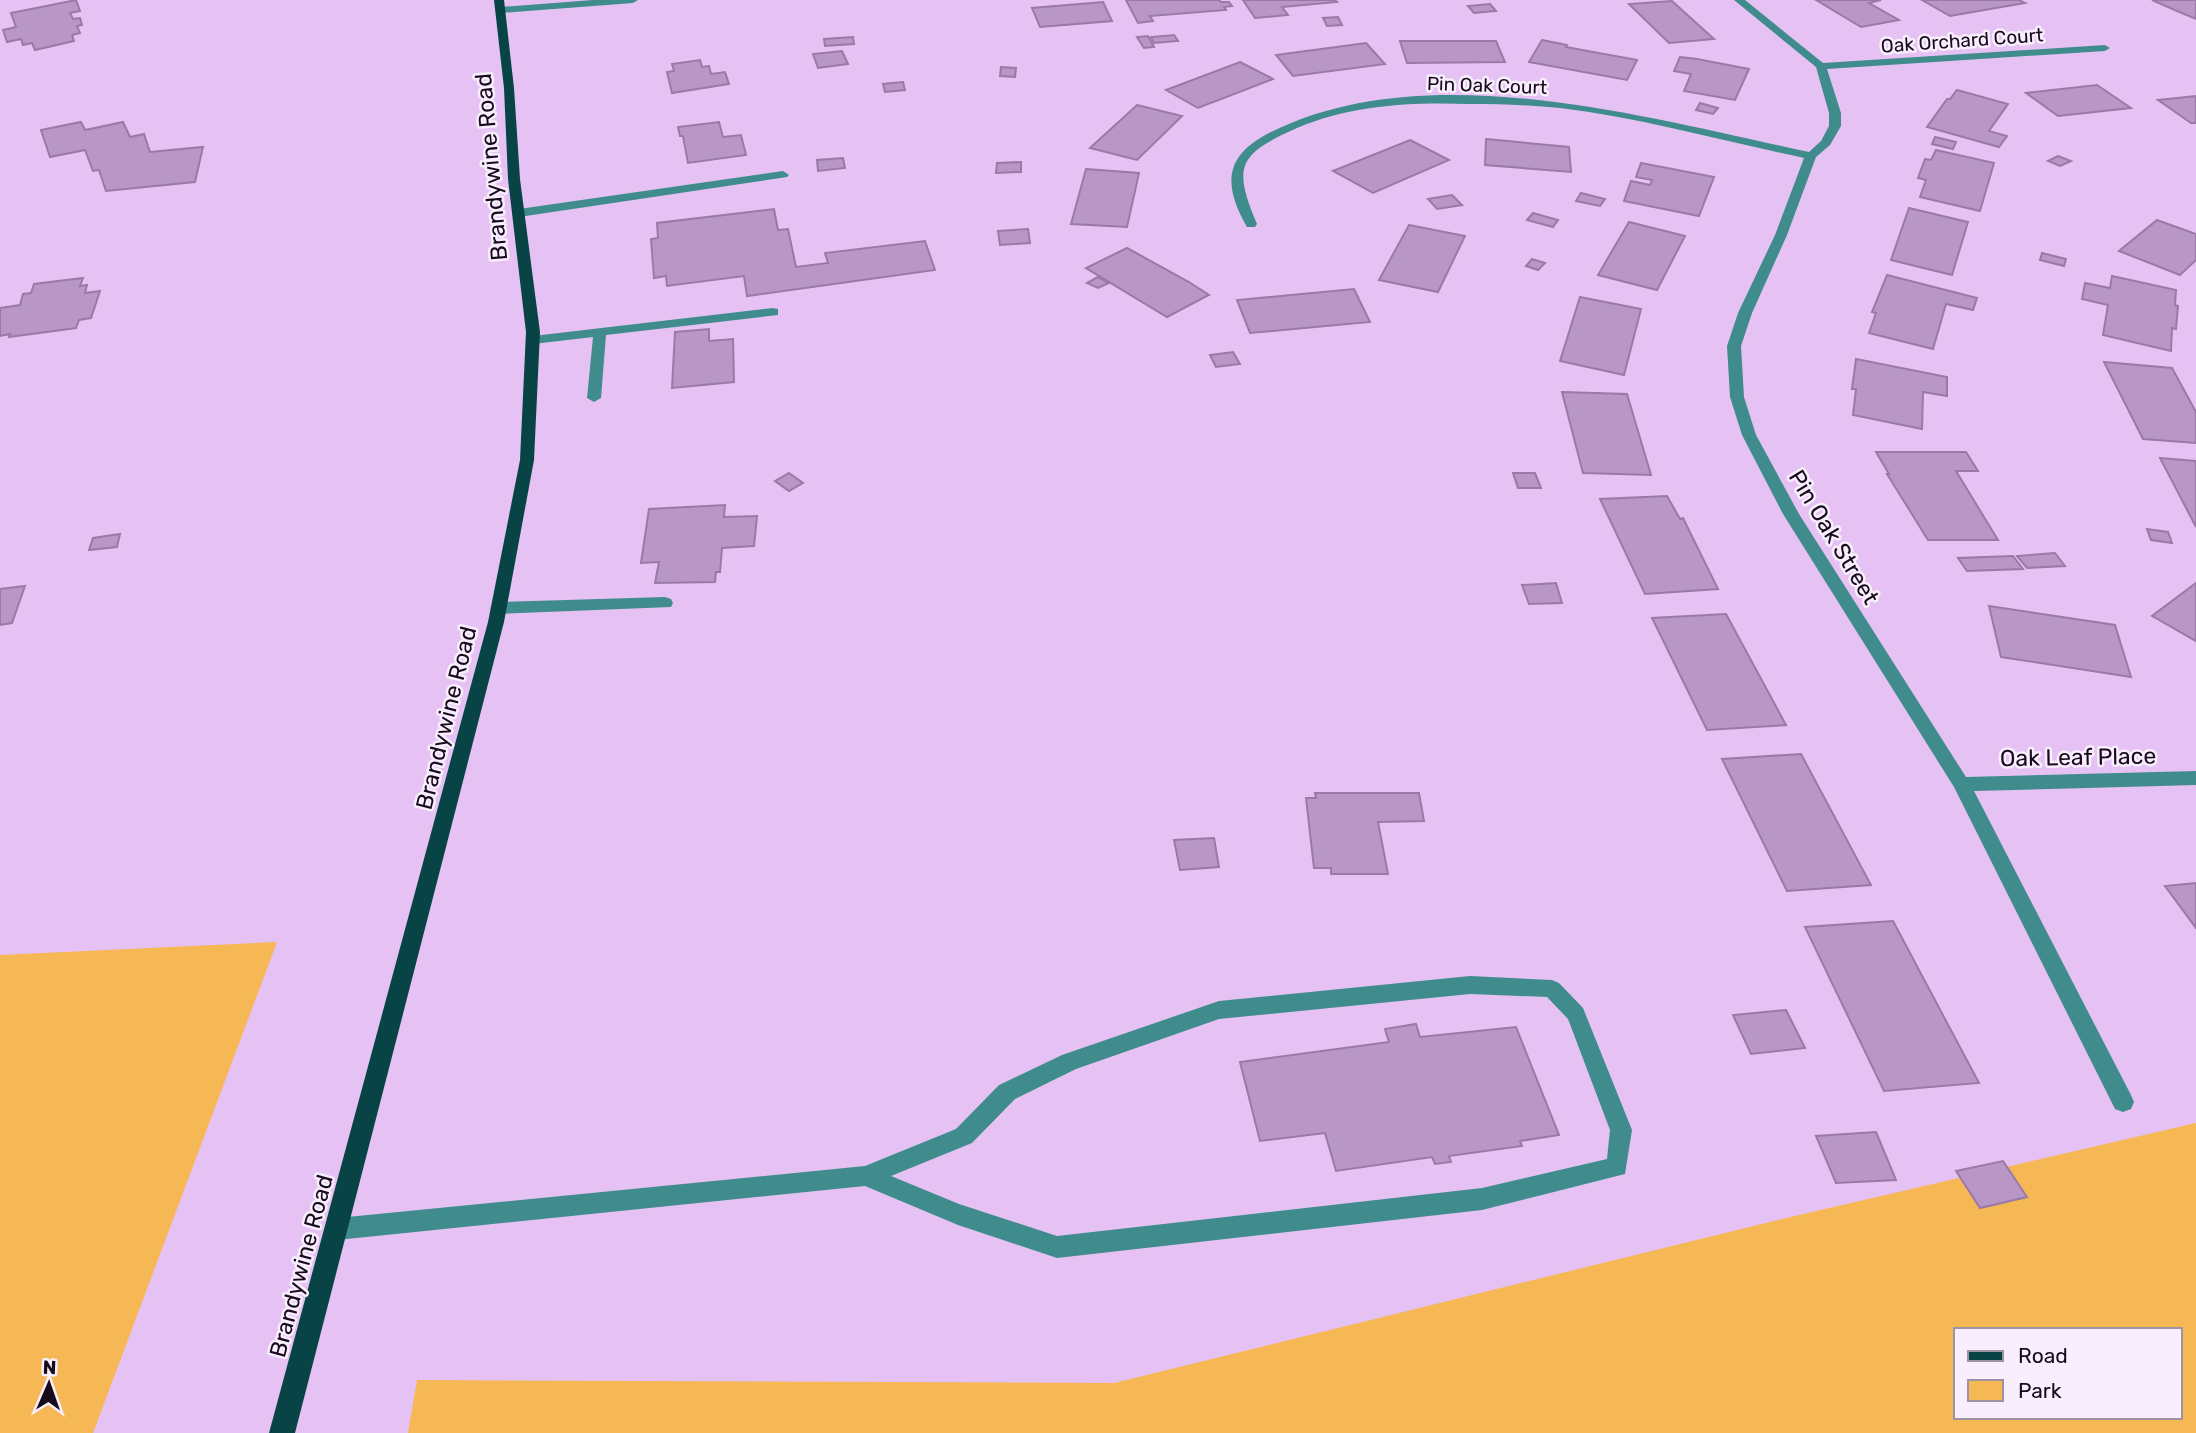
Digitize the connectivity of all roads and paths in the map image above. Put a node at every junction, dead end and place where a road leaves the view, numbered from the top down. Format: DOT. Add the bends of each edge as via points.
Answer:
graph roads {
  1 [pos="633,0"];
  2 [pos="1739,0"];
  3 [pos="500,5"];
  4 [pos="2105,48"];
  5 [pos="1821,66"];
  6 [pos="1811,156"];
  7 [pos="783,175"];
  8 [pos="519,213"];
  9 [pos="1251,224"];
  10 [pos="773,312"];
  11 [pos="600,332"];
  12 [pos="533,340"];
  13 [pos="594,398"];
  14 [pos="665,603"];
  15 [pos="498,608"];
  16 [pos="2196,778"];
  17 [pos="1961,784"];
  18 [pos="2123,1102"];
  19 [pos="865,1176"];
  20 [pos="337,1229"];
  21 [pos="282,1433"];
  1 -- 3 [label="street"];
  2 -- 5 [label="street"];
  3 -- 8 [label="main road, Brandywine Road"];
  4 -- 5 [label="street, Oak Orchard Court"];
  5 -- 6 [label="street, Pin Oak Street" via="1835,126 1826,143"];
  6 -- 9 [label="street, Pin Oak Court" via="1560,105 1388,101 1307,119 1244,152 1236,164 1236,176"];
  6 -- 17 [label="street, Pin Oak Street" via="1734,346 1737,397 1749,435 1791,514"];
  7 -- 8 [label="street"];
  8 -- 12 [label="main road, Brandywine Road"];
  10 -- 11 [label="street"];
  11 -- 12 [label="street"];
  11 -- 13 [label="street"];
  12 -- 15 [label="main road, Brandywine Road" via="527,460"];
  14 -- 15 [label="street"];
  15 -- 20 [label="main road, Brandywine Road"];
  16 -- 17 [label="street, Oak Leaf Place"];
  17 -- 18 [label="street, Pin Oak Street"];
  19 -- 19 [label="street" via="964,1136 1007,1092 1082,1057 1219,1010 1470,985 1552,989 1576,1014 1621,1130 1617,1167 1482,1199 1058,1248"];
  19 -- 20 [label="street"];
  20 -- 21 [label="main road, Brandywine Road"];
}
